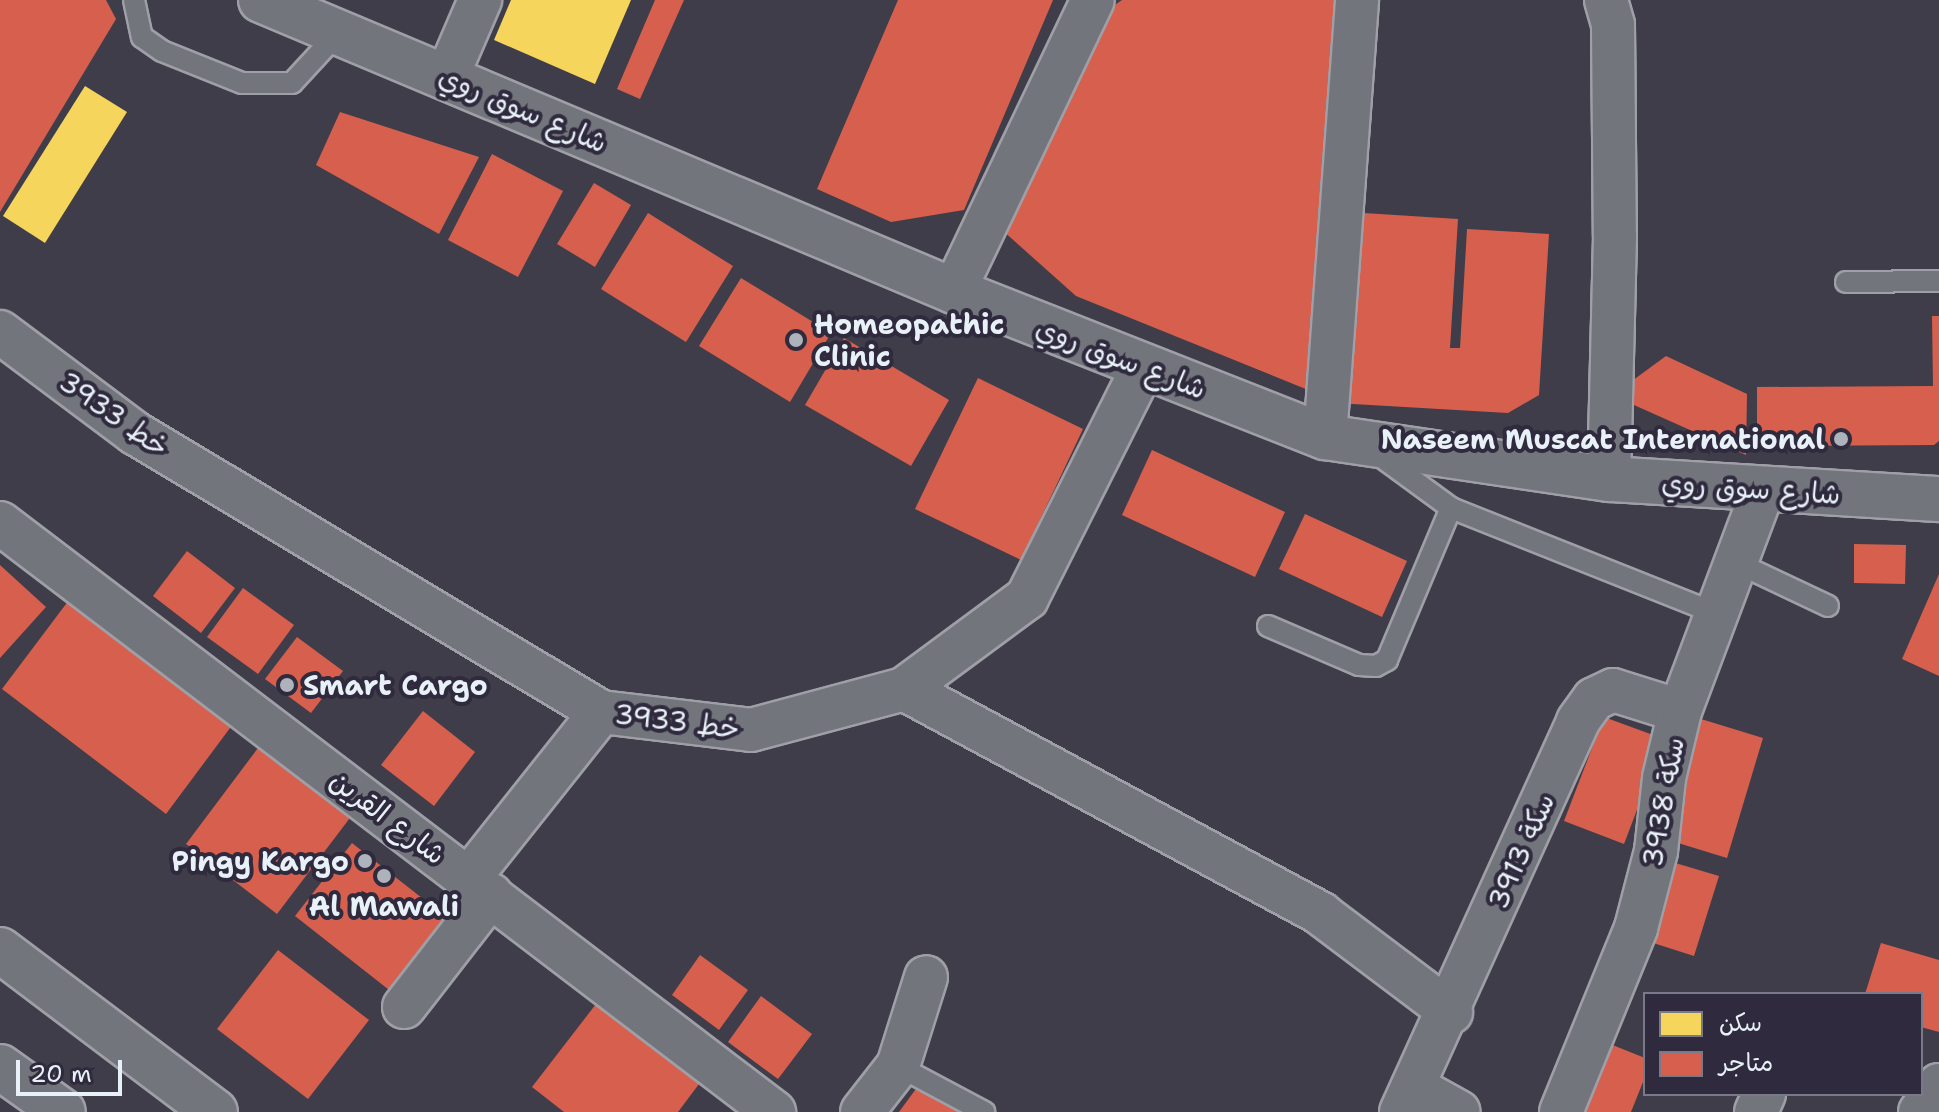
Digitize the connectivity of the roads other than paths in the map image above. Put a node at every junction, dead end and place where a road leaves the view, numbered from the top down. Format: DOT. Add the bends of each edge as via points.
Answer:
graph roads {
  1 [pos="134,0"];
  2 [pos="261,0"];
  3 [pos="480,0"];
  4 [pos="1093,0"];
  5 [pos="1357,0"];
  6 [pos="1606,0"];
  7 [pos="339,32"];
  8 [pos="447,77"];
  9 [pos="1939,281"];
  10 [pos="1846,282"];
  11 [pos="954,291"];
  12 [pos="0,332"];
  13 [pos="1143,367"];
  14 [pos="1325,437"];
  15 [pos="1368,446"];
  16 [pos="1609,479"];
  17 [pos="1763,490"];
  18 [pos="1939,499"];
  19 [pos="1451,508"];
  20 [pos="0,523"];
  21 [pos="1733,561"];
  22 [pos="1828,606"];
  23 [pos="1715,613"];
  24 [pos="1268,626"];
  25 [pos="904,689"];
  26 [pos="1680,711"];
  27 [pos="601,712"];
  28 [pos="480,886"];
  29 [pos="5,952"];
  30 [pos="926,977"];
  31 [pos="404,1007"];
  32 [pos="1451,1012"];
  33 [pos="898,1066"];
  34 [pos="12,1076"];
  35 [pos="1939,1085"];
  36 [pos="1408,1100"];
  37 [pos="63,1112"];
  38 [pos="215,1112"];
  39 [pos="774,1112"];
  40 [pos="862,1112"];
  41 [pos="984,1112"];
  42 [pos="1459,1112"];
  43 [pos="1561,1112"];
  44 [pos="1920,1112"];
  1 -- 7 [label="lane" via="142,37 162,51 242,83 292,83"];
  2 -- 7 [label="main road, شارع سوق روي"];
  3 -- 8 [label="street"];
  4 -- 11 [label="street"];
  5 -- 14 [label="street"];
  6 -- 16 [label="street" via="1613,25 1614,145"];
  7 -- 8 [label="main road, شارع سوق روي"];
  8 -- 11 [label="main road, شارع سوق روي"];
  9 -- 10 [label="lane"];
  11 -- 13 [label="main road, شارع سوق روي"];
  12 -- 27 [label="street, 3933 خط" via="135,433"];
  13 -- 14 [label="main road, شارع سوق روي"];
  13 -- 25 [label="street, 3933 خط" via="1027,598"];
  14 -- 15 [label="main road, شارع سوق روي"];
  15 -- 16 [label="main road, شارع سوق روي"];
  15 -- 19 [label="lane"];
  16 -- 17 [label="main road, شارع سوق روي"];
  17 -- 18 [label="main road, شارع سوق روي"];
  17 -- 21 [label="street, سكة 3938"];
  19 -- 23 [label="lane"];
  19 -- 24 [label="lane" via="1387,660 1359,665"];
  20 -- 28 [label="street, شارع القرين"];
  21 -- 22 [label="lane"];
  21 -- 23 [label="street, سكة 3938"];
  23 -- 26 [label="street, سكة 3938"];
  25 -- 27 [label="street, 3933 خط" via="751,730"];
  25 -- 32 [label="street" via="1321,914"];
  26 -- 32 [label="street, سكة 3913" via="1613,690 1594,699 1578,721"];
  26 -- 43 [label="street, سكة 3938" via="1648,890"];
  27 -- 28 [label="street"];
  28 -- 31 [label="street"];
  28 -- 39 [label="street, شارع القرين"];
  29 -- 38 [label="main road"];
  30 -- 33 [label="street"];
  32 -- 36 [label="street, سكة 3913"];
  33 -- 40 [label="street"];
  33 -- 41 [label="lane"];
  34 -- 37 [label="main road"];
  35 -- 44 [label="street"];
  36 -- 42 [label="street, سكة 3913"];
}
